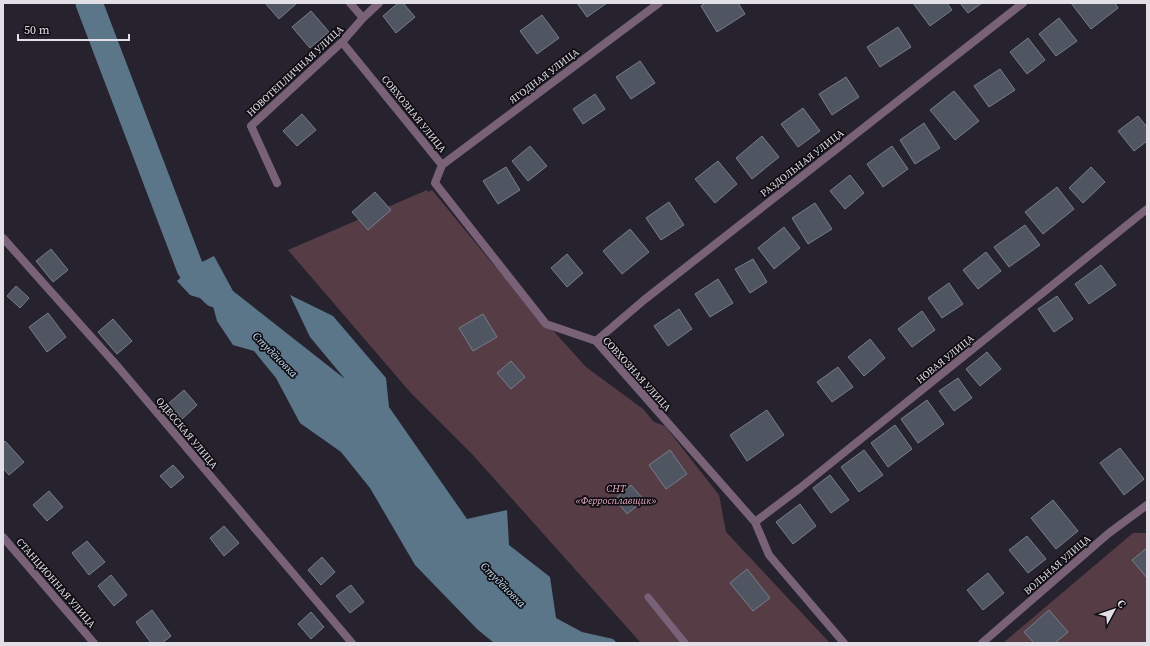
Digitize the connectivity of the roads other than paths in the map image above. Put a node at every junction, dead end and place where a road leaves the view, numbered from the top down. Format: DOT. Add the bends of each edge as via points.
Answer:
graph roads {
  1 [pos="350,3"];
  2 [pos="379,3"];
  3 [pos="659,3"];
  4 [pos="1023,3"];
  5 [pos="363,18"];
  6 [pos="342,42"];
  7 [pos="442,165"];
  8 [pos="276,183"];
  9 [pos="1147,209"];
  10 [pos="3,238"];
  11 [pos="596,341"];
  12 [pos="1146,509"];
  13 [pos="755,522"];
  14 [pos="3,537"];
  15 [pos="648,597"];
  16 [pos="94,643"];
  17 [pos="352,643"];
  18 [pos="685,643"];
  19 [pos="844,643"];
  20 [pos="982,643"];
  1 -- 5 [label="street"];
  2 -- 5 [label="street, НОВОТЕПЛИЧНАЯ УЛИЦА"];
  3 -- 7 [label="street, ЯГОДНАЯ УЛИЦА"];
  4 -- 11 [label="street, РАЗДОЛЬНАЯ УЛИЦА" via="644,300"];
  5 -- 6 [label="street, НОВОТЕПЛИЧНАЯ УЛИЦА"];
  6 -- 7 [label="street, СОВХОЗНАЯ УЛИЦА"];
  6 -- 8 [label="street, НОВОТЕПЛИЧНАЯ УЛИЦА" via="251,126"];
  7 -- 11 [label="street, СОВХОЗНАЯ УЛИЦА" via="435,183 546,324"];
  9 -- 13 [label="street, НОВАЯ УЛИЦА"];
  10 -- 17 [label="street, ОДЕССКАЯ УЛИЦА" via="119,368"];
  11 -- 13 [label="street, СОВХОЗНАЯ УЛИЦА"];
  12 -- 20 [label="street, ВОЛЬНАЯ УЛИЦА" via="1109,533"];
  13 -- 19 [label="street, СОВХОЗНАЯ УЛИЦА" via="769,556"];
  14 -- 16 [label="street, СТАНЦИОННАЯ УЛИЦА"];
  15 -- 18 [label="lane"];
}
